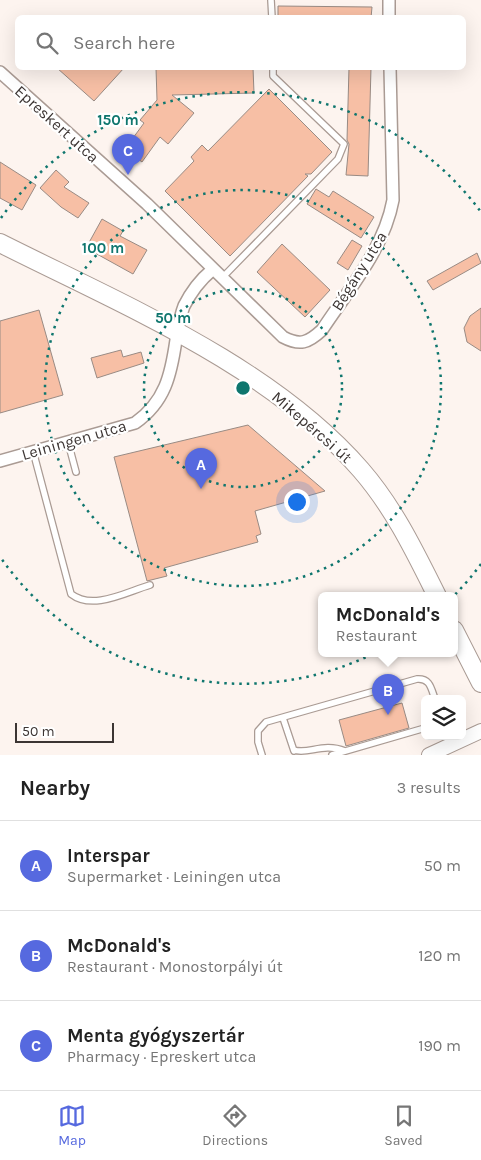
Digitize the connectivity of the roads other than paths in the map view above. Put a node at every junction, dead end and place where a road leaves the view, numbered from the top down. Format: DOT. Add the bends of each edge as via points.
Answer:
graph roads {
  1 [pos="271,0"];
  2 [pos="389,0"];
  3 [pos="272,15"];
  4 [pos="389,15"];
  5 [pos="273,70"];
  6 [pos="390,70"];
  7 [pos="0,72"];
  8 [pos="0,243"];
  9 [pos="212,270"];
  10 [pos="221,279"];
  11 [pos="177,333"];
  12 [pos="68,442"];
  13 [pos="33,452"];
  14 [pos="0,461"];
  15 [pos="76,472"];
  16 [pos="150,585"];
  17 [pos="435,592"];
  18 [pos="458,638"];
  19 [pos="481,682"];
  20 [pos="432,695"];
  21 [pos="283,718"];
  22 [pos="421,729"];
  23 [pos="481,730"];
  24 [pos="346,751"];
  25 [pos="295,752"];
  26 [pos="262,755"];
  27 [pos="332,755"];
  28 [pos="428,755"];
  1 -- 3 [label="lane"];
  2 -- 4 [label="street"];
  5 -- 10 [label="lane" via="273,76 344,144 338,158"];
  6 -- 10 [label="street, Bégány utca" via="393,200 389,221 382,238 322,330 302,344 292,342"];
  7 -- 9 [label="street, Epreskert utca" via="147,204"];
  8 -- 11 [label="main road, Mikepércsi út"];
  9 -- 10 [label="street, Bégány utca"];
  9 -- 11 [label="street" via="198,282 184,308"];
  11 -- 12 [label="street, Leiningen utca" via="164,392 155,407 135,423"];
  11 -- 17 [label="main road, Mikepércsi út" via="270,390 313,423 361,470 398,519"];
  12 -- 13 [label="street, Leiningen utca"];
  12 -- 15 [label="lane"];
  13 -- 14 [label="street, Leiningen utca"];
  13 -- 16 [label="lane" via="71,594 92,602"];
  18 -- 19 [label="main road"];
  20 -- 21 [label="lane" via="423,678"];
  21 -- 25 [label="lane"];
  21 -- 26 [label="lane" via="266,722 258,731"];
  22 -- 24 [label="lane"];
  23 -- 28 [label="street"];
  24 -- 25 [label="lane" via="326,747"];
  24 -- 27 [label="lane"];
}
